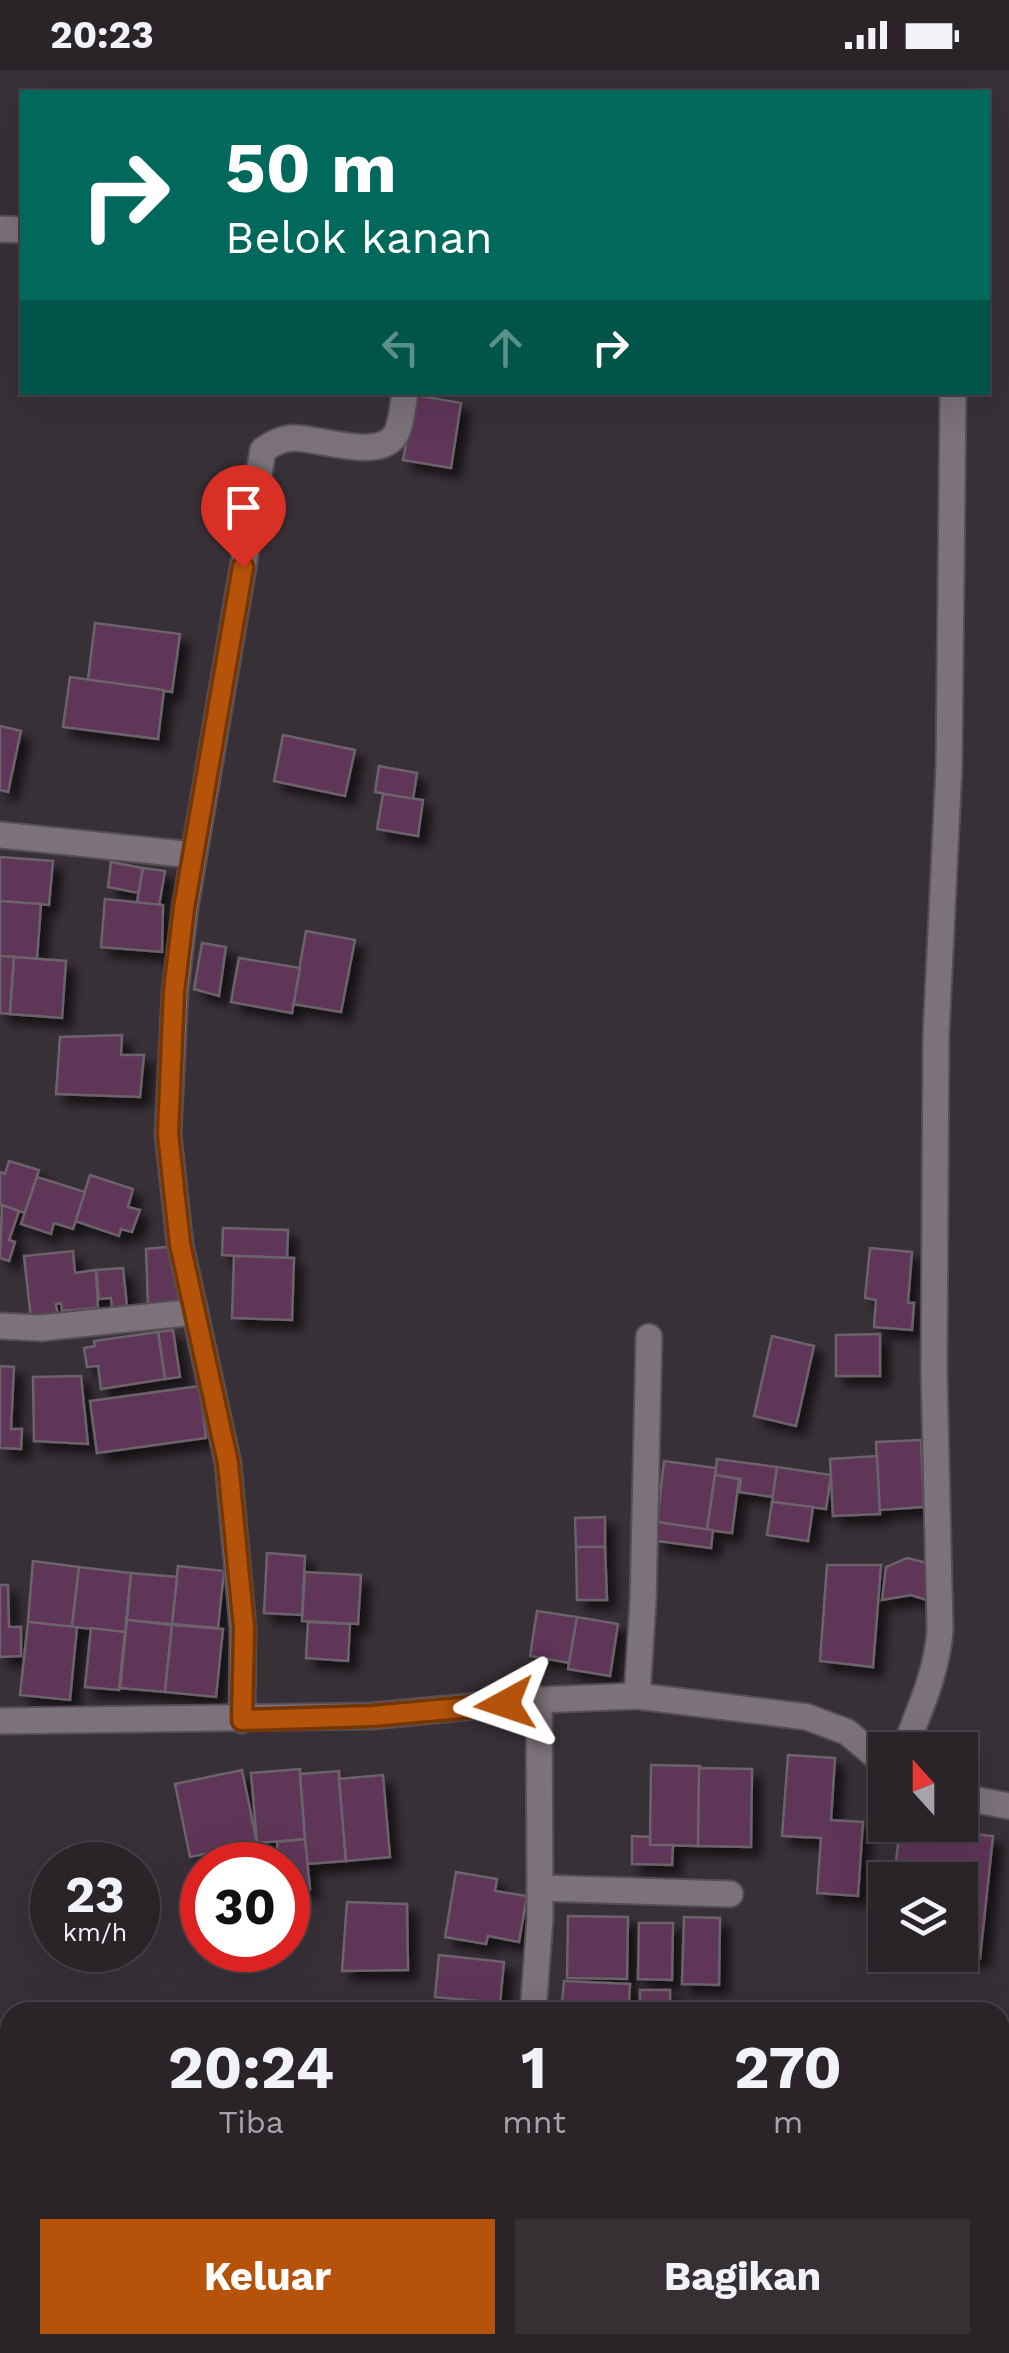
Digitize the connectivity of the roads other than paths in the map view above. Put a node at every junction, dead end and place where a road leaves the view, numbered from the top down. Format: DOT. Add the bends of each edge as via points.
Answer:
graph roads {
  1 [pos="404,395"];
  2 [pos="953,395"];
  3 [pos="0,835"];
  4 [pos="193,855"];
  5 [pos="195,1312"];
  6 [pos="0,1326"];
  7 [pos="649,1337"];
  8 [pos="637,1696"];
  9 [pos="538,1700"];
  10 [pos="242,1720"];
  11 [pos="0,1721"];
  12 [pos="911,1732"];
  13 [pos="868,1750"];
  14 [pos="978,1800"];
  15 [pos="1009,1806"];
  16 [pos="540,1888"];
  17 [pos="730,1894"];
  18 [pos="533,2002"];
  1 -- 4 [label="street" via="397,432 381,445 292,438 263,450"];
  2 -- 12 [label="street" via="949,766 936,1055 940,1630"];
  3 -- 4 [label="street"];
  4 -- 5 [label="street" via="174,992 168,1134"];
  5 -- 6 [label="street"];
  5 -- 10 [label="street" via="228,1463 244,1628"];
  7 -- 8 [label="street"];
  8 -- 9 [label="street"];
  8 -- 13 [label="street" via="807,1716 847,1732"];
  9 -- 10 [label="street"];
  9 -- 16 [label="street"];
  10 -- 11 [label="street"];
  14 -- 15 [label="street"];
  16 -- 17 [label="street"];
  16 -- 18 [label="street"];
}
